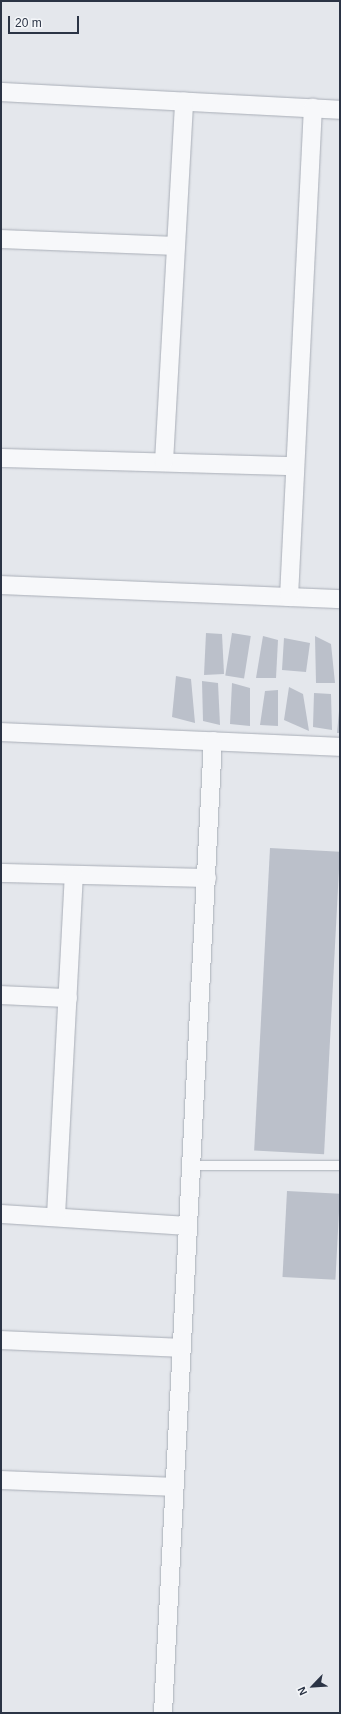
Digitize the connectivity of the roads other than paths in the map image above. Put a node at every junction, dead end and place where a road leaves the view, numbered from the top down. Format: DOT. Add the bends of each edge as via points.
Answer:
graph roads {
  1 [pos="1,92"];
  2 [pos="184,102"];
  3 [pos="312,108"];
  4 [pos="340,110"];
  5 [pos="1,239"];
  6 [pos="174,246"];
  7 [pos="1,458"];
  8 [pos="164,462"];
  9 [pos="295,466"];
  10 [pos="1,585"];
  11 [pos="289,597"];
  12 [pos="340,599"];
  13 [pos="1,732"];
  14 [pos="213,741"];
  15 [pos="340,747"];
  16 [pos="1,873"];
  17 [pos="74,876"];
  18 [pos="207,878"];
  19 [pos="1,995"];
  20 [pos="68,998"];
  21 [pos="191,1165"];
  22 [pos="340,1165"];
  23 [pos="1,1214"];
  24 [pos="56,1216"];
  25 [pos="187,1226"];
  26 [pos="1,1340"];
  27 [pos="182,1348"];
  28 [pos="1,1480"];
  29 [pos="174,1487"];
  30 [pos="163,1713"];
  1 -- 2 [label="street"];
  2 -- 3 [label="street"];
  2 -- 6 [label="street"];
  3 -- 4 [label="street"];
  3 -- 9 [label="street"];
  5 -- 6 [label="street"];
  6 -- 8 [label="street"];
  7 -- 8 [label="street"];
  8 -- 9 [label="street"];
  9 -- 11 [label="street"];
  10 -- 11 [label="street"];
  11 -- 12 [label="street"];
  13 -- 14 [label="street"];
  14 -- 15 [label="street"];
  14 -- 18 [label="street"];
  16 -- 17 [label="street"];
  17 -- 18 [label="street"];
  17 -- 20 [label="street"];
  18 -- 21 [label="street"];
  19 -- 20 [label="street"];
  20 -- 24 [label="street"];
  21 -- 22 [label="lane"];
  21 -- 25 [label="street"];
  23 -- 24 [label="street"];
  24 -- 25 [label="street"];
  25 -- 27 [label="street"];
  26 -- 27 [label="street"];
  27 -- 29 [label="street"];
  28 -- 29 [label="street"];
  29 -- 30 [label="street"];
}
